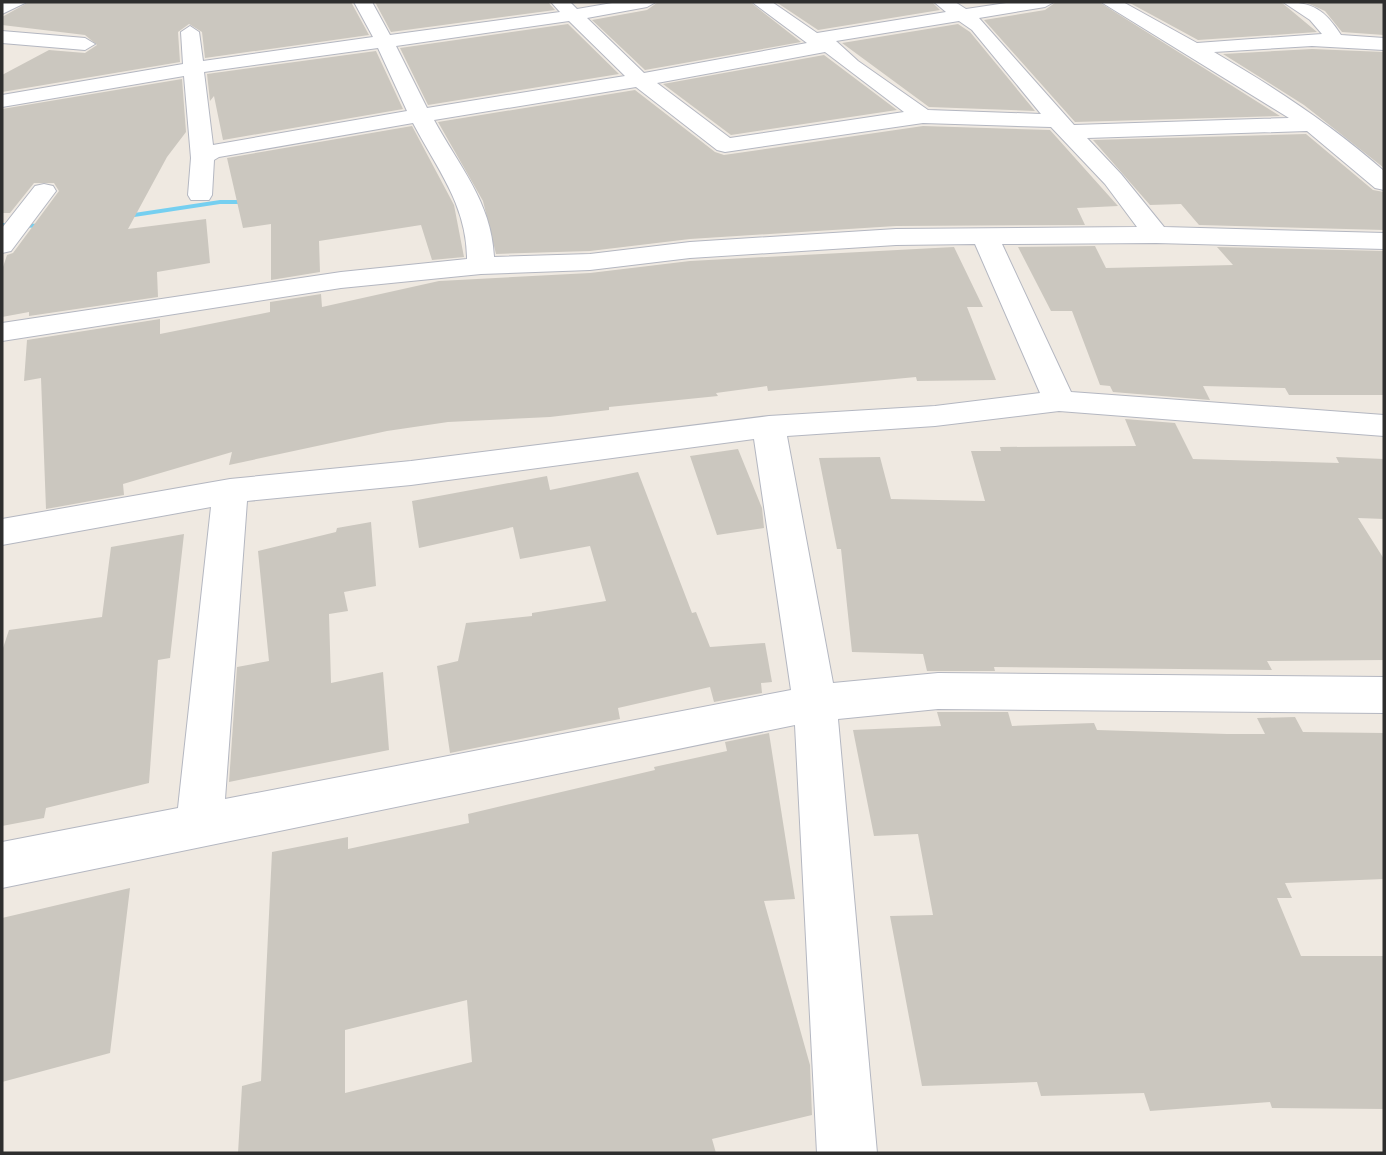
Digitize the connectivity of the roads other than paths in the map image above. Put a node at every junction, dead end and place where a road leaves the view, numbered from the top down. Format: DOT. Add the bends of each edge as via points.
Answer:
graph roads {
  1 [pos="18,2"];
  2 [pos="363,2"];
  3 [pos="648,2"];
  4 [pos="761,2"];
  5 [pos="943,2"];
  6 [pos="1045,2"];
  7 [pos="1110,2"];
  8 [pos="1292,2"];
  9 [pos="2,9"];
  10 [pos="567,9"];
  11 [pos="966,15"];
  12 [pos="190,32"];
  13 [pos="2,37"];
  14 [pos="1334,38"];
  15 [pos="386,41"];
  16 [pos="821,42"];
  17 [pos="85,44"];
  18 [pos="1384,44"];
  19 [pos="1194,48"];
  20 [pos="193,68"];
  21 [pos="640,80"];
  22 [pos="2,100"];
  23 [pos="420,116"];
  24 [pos="923,116"];
  25 [pos="1311,124"];
  26 [pos="1065,126"];
  27 [pos="203,158"];
  28 [pos="1384,183"];
  29 [pos="44,191"];
  30 [pos="200,195"];
  31 [pos="1156,235"];
  32 [pos="985,236"];
  33 [pos="1384,242"];
  34 [pos="2,245"];
  35 [pos="481,266"];
  36 [pos="2,332"];
  37 [pos="1059,401"];
  38 [pos="1384,426"];
  39 [pos="769,427"];
  40 [pos="230,491"];
  41 [pos="2,532"];
  42 [pos="1384,695"];
  43 [pos="815,703"];
  44 [pos="200,823"];
  45 [pos="2,865"];
  46 [pos="847,1153"];
  1 -- 9 [label="street"];
  2 -- 15 [label="street"];
  3 -- 10 [label="street"];
  4 -- 16 [label="street"];
  5 -- 11 [label="street"];
  6 -- 11 [label="street"];
  7 -- 19 [label="street"];
  8 -- 14 [label="street" via="1327,26"];
  10 -- 15 [label="street"];
  10 -- 21 [label="street"];
  11 -- 16 [label="street"];
  11 -- 26 [label="street"];
  12 -- 20 [label="street"];
  13 -- 17 [label="street"];
  14 -- 18 [label="street"];
  14 -- 19 [label="street"];
  15 -- 20 [label="street"];
  15 -- 23 [label="street"];
  16 -- 21 [label="street"];
  16 -- 24 [label="street"];
  19 -- 25 [label="street"];
  20 -- 22 [label="street"];
  20 -- 27 [label="street"];
  21 -- 23 [label="street"];
  21 -- 24 [label="street" via="725,145"];
  23 -- 27 [label="street" via="239,145"];
  23 -- 35 [label="street" via="467,190 475,210"];
  24 -- 26 [label="street"];
  25 -- 26 [label="street"];
  25 -- 28 [label="street" via="1351,151"];
  26 -- 31 [label="street"];
  27 -- 30 [label="street"];
  29 -- 34 [label="street"];
  31 -- 32 [label="street"];
  31 -- 33 [label="street"];
  32 -- 35 [label="street" via="896,237 690,250 590,262"];
  32 -- 37 [label="street"];
  35 -- 36 [label="street" via="341,280"];
  37 -- 38 [label="street"];
  37 -- 39 [label="street" via="935,416"];
  39 -- 40 [label="street"];
  39 -- 43 [label="street"];
  40 -- 41 [label="street"];
  40 -- 44 [label="street"];
  42 -- 43 [label="street" via="938,691"];
  43 -- 44 [label="street"];
  43 -- 46 [label="street"];
  44 -- 45 [label="street"];
}
